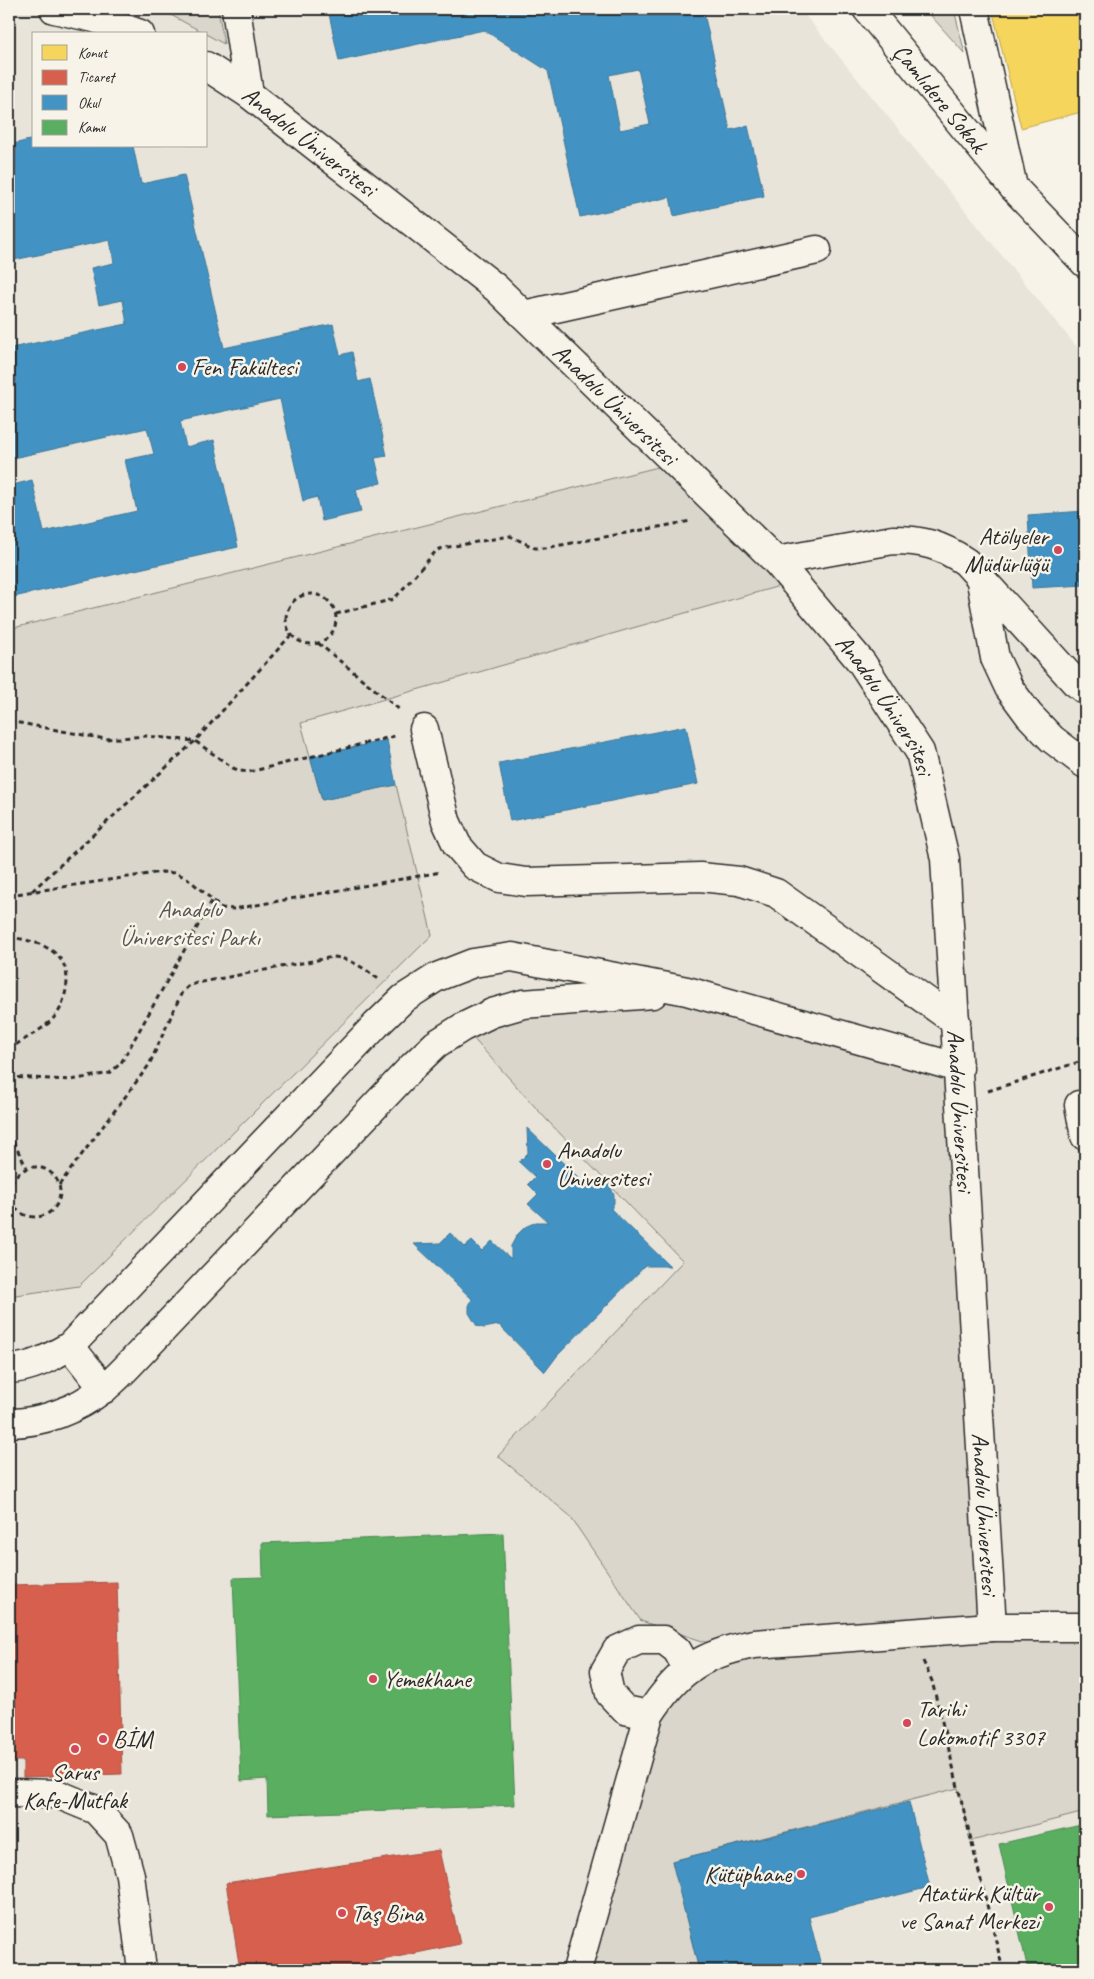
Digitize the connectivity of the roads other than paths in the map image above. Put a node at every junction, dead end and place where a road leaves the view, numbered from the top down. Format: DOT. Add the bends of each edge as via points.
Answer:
graph roads {
  1 [pos="54,9"];
  2 [pos="236,9"];
  3 [pos="867,9"];
  4 [pos="974,9"];
  5 [pos="134,32"];
  6 [pos="208,67"];
  7 [pos="249,94"];
  8 [pos="1013,187"];
  9 [pos="817,250"];
  10 [pos="1085,263"];
  11 [pos="524,315"];
  12 [pos="776,561"];
  13 [pos="980,576"];
  14 [pos="1085,690"];
  15 [pos="424,729"];
  16 [pos="1085,764"];
  17 [pos="686,991"];
  18 [pos="956,1022"];
  19 [pos="959,1068"];
  20 [pos="1079,1105"];
  21 [pos="1085,1136"];
  22 [pos="70,1346"];
  23 [pos="9,1369"];
  24 [pos="104,1389"];
  25 [pos="9,1423"];
  26 [pos="992,1627"];
  27 [pos="1085,1627"];
  28 [pos="682,1660"];
  29 [pos="649,1715"];
  30 [pos="9,1793"];
  31 [pos="142,1970"];
  32 [pos="577,1970"];
  1 -- 5 [label="street"];
  2 -- 7 [label="street"];
  3 -- 8 [label="street, Çamlıdere Sokak"];
  4 -- 8 [label="street"];
  6 -- 7 [label="street, Anadolu Üniversitesi"];
  7 -- 11 [label="street, Anadolu Üniversitesi" via="496,288"];
  8 -- 10 [label="street, Çamlıdere Sokak"];
  9 -- 11 [label="street"];
  11 -- 12 [label="street, Anadolu Üniversitesi"];
  12 -- 13 [label="street" via="893,540 912,540 932,543 950,551"];
  12 -- 18 [label="street, Anadolu Üniversitesi" via="862,663 920,752 945,859"];
  13 -- 14 [label="street"];
  13 -- 16 [label="street" via="994,658 1009,688 1052,739"];
  15 -- 18 [label="street" via="446,821 457,846 475,866 499,878 526,882 700,877 739,881 776,893"];
  17 -- 19 [label="street"];
  17 -- 22 [label="street" via="512,957 473,963 437,977 404,998 376,1024"];
  17 -- 24 [label="street" via="523,1004 492,1013 436,1044"];
  18 -- 19 [label="street, Anadolu Üniversitesi"];
  19 -- 26 [label="street, Anadolu Üniversitesi"];
  20 -- 21 [label="street"];
  22 -- 23 [label="street" via="46,1360"];
  22 -- 24 [label="street"];
  24 -- 25 [label="street" via="69,1410 28,1423"];
  26 -- 27 [label="street"];
  26 -- 28 [label="street" via="754,1644 728,1649 703,1659"];
  28 -- 29 [label="street"];
  28 -- 29 [label="street" via="664,1640 639,1640 617,1650 605,1671 610,1694 625,1710"];
  29 -- 32 [label="street"];
  30 -- 31 [label="street" via="56,1794 96,1810 119,1835 130,1875"];
}
